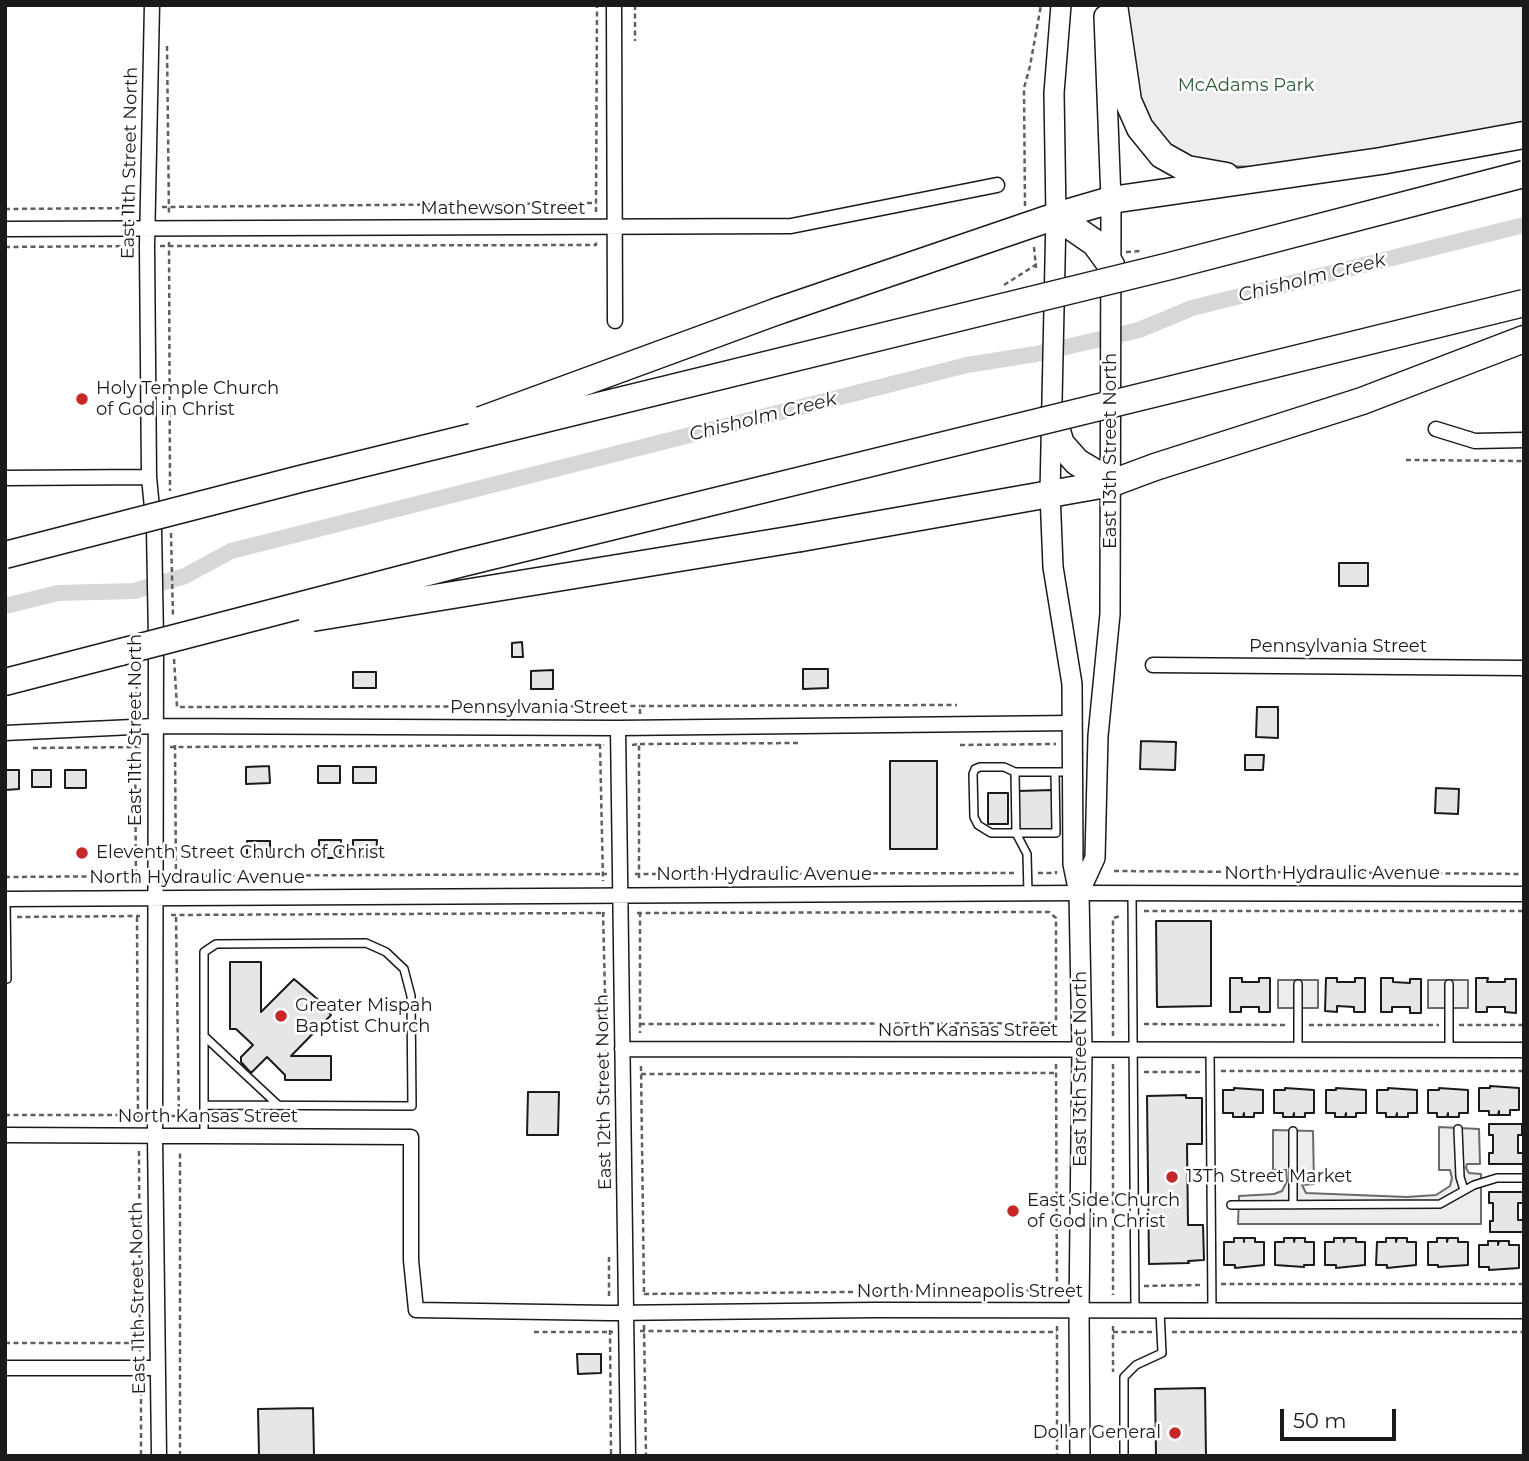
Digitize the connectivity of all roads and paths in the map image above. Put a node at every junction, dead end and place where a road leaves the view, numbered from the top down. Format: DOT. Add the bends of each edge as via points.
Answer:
graph roads {
  1 [pos="152,5"];
  2 [pos="597,5"];
  3 [pos="614,5"];
  4 [pos="635,5"];
  5 [pos="1041,5"];
  6 [pos="1061,5"];
  7 [pos="1104,5"];
  8 [pos="1114,5"];
  9 [pos="635,41"];
  10 [pos="1524,135"];
  11 [pos="1026,162"];
  12 [pos="1524,174"];
  13 [pos="1256,181"];
  14 [pos="997,185"];
  15 [pos="1111,200"];
  16 [pos="596,203"];
  17 [pos="148,208"];
  18 [pos="5,209"];
  19 [pos="1056,216"];
  20 [pos="596,228"];
  21 [pos="614,228"];
  22 [pos="5,229"];
  23 [pos="147,229"];
  24 [pos="147,246"];
  25 [pos="5,247"];
  26 [pos="1111,265"];
  27 [pos="1524,303"];
  28 [pos="615,321"];
  29 [pos="1524,339"];
  30 [pos="1052,415"];
  31 [pos="1436,429"];
  32 [pos="1524,440"];
  33 [pos="1406,460"];
  34 [pos="1524,461"];
  35 [pos="149,477"];
  36 [pos="5,478"];
  37 [pos="300,479"];
  38 [pos="1112,483"];
  39 [pos="1050,493"];
  40 [pos="172,545"];
  41 [pos="5,555"];
  42 [pos="174,628"];
  43 [pos="174,654"];
  44 [pos="130,656"];
  45 [pos="1153,665"];
  46 [pos="1524,668"];
  47 [pos="5,682"];
  48 [pos="640,706"];
  49 [pos="177,707"];
  50 [pos="1073,723"];
  51 [pos="154,726"];
  52 [pos="176,726"];
  53 [pos="135,727"];
  54 [pos="618,728"];
  55 [pos="5,733"];
  56 [pos="618,745"];
  57 [pos="960,746"];
  58 [pos="154,747"];
  59 [pos="175,747"];
  60 [pos="31,748"];
  61 [pos="135,748"];
  62 [pos="1014,772"];
  63 [pos="1062,772"];
  64 [pos="1016,833"];
  65 [pos="1057,860"];
  66 [pos="1114,871"];
  67 [pos="1027,873"];
  68 [pos="620,874"];
  69 [pos="639,874"];
  70 [pos="1524,874"];
  71 [pos="136,876"];
  72 [pos="155,876"];
  73 [pos="176,876"];
  74 [pos="5,877"];
  75 [pos="1028,893"];
  76 [pos="1079,893"];
  77 [pos="1132,893"];
  78 [pos="1524,894"];
  79 [pos="620,895"];
  80 [pos="639,895"];
  81 [pos="136,898"];
  82 [pos="155,898"];
  83 [pos="176,898"];
  84 [pos="6,899"];
  85 [pos="1524,911"];
  86 [pos="621,913"];
  87 [pos="640,913"];
  88 [pos="1132,914"];
  89 [pos="176,915"];
  90 [pos="137,916"];
  91 [pos="155,916"];
  92 [pos="6,917"];
  93 [pos="7,979"];
  94 [pos="1298,984"];
  95 [pos="1449,984"];
  96 [pos="1056,1023"];
  97 [pos="640,1024"];
  98 [pos="1113,1024"];
  99 [pos="1132,1024"];
  100 [pos="1298,1025"];
  101 [pos="1449,1025"];
  102 [pos="1524,1025"];
  103 [pos="640,1033"];
  104 [pos="204,1036"];
  105 [pos="622,1049"];
  106 [pos="1056,1050"];
  107 [pos="1082,1050"];
  108 [pos="1113,1050"];
  109 [pos="1133,1050"];
  110 [pos="1210,1050"];
  111 [pos="1297,1050"];
  112 [pos="1449,1050"];
  113 [pos="1524,1050"];
  114 [pos="641,1066"];
  115 [pos="1524,1071"];
  116 [pos="1113,1072"];
  117 [pos="1133,1072"];
  118 [pos="1210,1072"];
  119 [pos="1056,1073"];
  120 [pos="641,1074"];
  121 [pos="204,1105"];
  122 [pos="278,1105"];
  123 [pos="1458,1129"];
  124 [pos="1293,1131"];
  125 [pos="5,1135"];
  126 [pos="139,1136"];
  127 [pos="155,1136"];
  128 [pos="179,1136"];
  129 [pos="204,1136"];
  130 [pos="1524,1178"];
  131 [pos="1464,1191"];
  132 [pos="1231,1205"];
  133 [pos="1293,1205"];
  134 [pos="1212,1284"];
  135 [pos="1524,1284"];
  136 [pos="1113,1287"];
  137 [pos="1135,1287"];
  138 [pos="1057,1290"];
  139 [pos="644,1294"];
  140 [pos="416,1310"];
  141 [pos="1057,1311"];
  142 [pos="1079,1311"];
  143 [pos="1113,1311"];
  144 [pos="1135,1311"];
  145 [pos="1160,1311"];
  146 [pos="1212,1311"];
  147 [pos="1524,1311"];
  148 [pos="626,1313"];
  149 [pos="644,1313"];
  150 [pos="626,1331"];
  151 [pos="644,1331"];
  152 [pos="534,1332"];
  153 [pos="1057,1332"];
  154 [pos="1113,1332"];
  155 [pos="1161,1332"];
  156 [pos="1524,1332"];
  157 [pos="5,1343"];
  158 [pos="140,1343"];
  159 [pos="5,1368"];
  160 [pos="140,1368"];
  161 [pos="158,1368"];
  162 [pos="1113,1373"];
  163 [pos="141,1456"];
  164 [pos="159,1456"];
  165 [pos="180,1456"];
  166 [pos="628,1456"];
  167 [pos="646,1456"];
  168 [pos="1057,1456"];
  169 [pos="1080,1456"];
  170 [pos="1124,1456"];
  1 -- 17 [label="street, East 11th Street North"];
  2 -- 16 [label="path"];
  3 -- 21 [label="street"];
  4 -- 9 [label="path"];
  5 -- 11 [label="path" via="1024,88"];
  6 -- 19 [label="main road, East 13th Street North" via="1054,93"];
  7 -- 15 [label="main road, East 13th Street North"];
  8 -- 13 [label="highway" via="1128,101 1147,137 1162,155 1186,169"];
  10 -- 13 [label="highway"];
  12 -- 37 [label="highway, bridge" via="1170,266"];
  13 -- 15 [label="highway"];
  14 -- 21 [label="street, Mathewson Street" via="791,226"];
  15 -- 19 [label="highway"];
  15 -- 26 [label="main road, East 13th Street North"];
  16 -- 17 [label="path"];
  16 -- 20 [label="path"];
  17 -- 18 [label="path"];
  17 -- 23 [label="street, East 11th Street North"];
  19 -- 26 [label="highway" via="1095,243"];
  19 -- 30 [label="main road, East 13th Street North"];
  19 -- 37 [label="highway, bridge" via="778,311 431,439"];
  20 -- 21 [label="street, Mathewson Street"];
  20 -- 23 [label="street, Mathewson Street"];
  20 -- 24 [label="path" via="596,245"];
  21 -- 28 [label="street"];
  22 -- 23 [label="street, Mathewson Street"];
  23 -- 24 [label="street, East 11th Street North"];
  24 -- 25 [label="path"];
  24 -- 35 [label="street, East 11th Street North"];
  26 -- 38 [label="main road, East 13th Street North"];
  27 -- 44 [label="highway, bridge" via="463,563"];
  29 -- 38 [label="highway" via="1362,401"];
  30 -- 38 [label="highway" via="1061,444 1077,462"];
  30 -- 39 [label="main road, East 13th Street North"];
  31 -- 32 [label="street" via="1475,441"];
  33 -- 34 [label="path"];
  35 -- 36 [label="street"];
  35 -- 51 [label="street, East 11th Street North" via="154,529"];
  37 -- 41 [label="highway, bridge"];
  38 -- 39 [label="highway"];
  38 -- 76 [label="main road, East 13th Street North" via="1110,614 1098,736 1095,858"];
  39 -- 44 [label="highway, bridge" via="470,591"];
  39 -- 50 [label="main road, East 13th Street North" via="1053,567 1072,684"];
  40 -- 42 [label="path"];
  43 -- 49 [label="path"];
  44 -- 47 [label="highway"];
  44 -- 53 [label="path"];
  45 -- 46 [label="street, Pennsylvania Street"];
  48 -- 49 [label="path"];
  49 -- 52 [label="path"];
  50 -- 54 [label="street, Pennsylvania Street"];
  50 -- 63 [label="main road, East 13th Street North"];
  51 -- 52 [label="street, Pennsylvania Street"];
  51 -- 53 [label="street, Pennsylvania Street"];
  51 -- 58 [label="street, East 11th Street North"];
  52 -- 54 [label="street, Pennsylvania Street"];
  52 -- 59 [label="path"];
  53 -- 55 [label="street, Pennsylvania Street"];
  53 -- 61 [label="path"];
  54 -- 56 [label="street, East 12th Street North"];
  56 -- 59 [label="path"];
  56 -- 68 [label="street, East 12th Street North"];
  56 -- 69 [label="path" via="639,744"];
  57 -- 63 [label="path" via="1060,744"];
  58 -- 59 [label="path"];
  58 -- 61 [label="path"];
  58 -- 72 [label="street, East 11th Street North"];
  59 -- 73 [label="path"];
  60 -- 61 [label="path"];
  61 -- 71 [label="path"];
  62 -- 63 [label="lane"];
  62 -- 64 [label="lane"];
  62 -- 64 [label="lane" via="1004,767 975,769 973,806 978,825 991,833"];
  63 -- 64 [label="lane" via="1056,833"];
  63 -- 76 [label="main road, East 13th Street North"];
  64 -- 67 [label="lane" via="1027,854"];
  65 -- 67 [label="path" via="1056,873"];
  66 -- 70 [label="path"];
  67 -- 69 [label="path"];
  67 -- 75 [label="lane"];
  68 -- 69 [label="path"];
  68 -- 73 [label="path"];
  68 -- 79 [label="street, East 12th Street North"];
  69 -- 80 [label="path"];
  71 -- 72 [label="path"];
  71 -- 74 [label="path"];
  71 -- 81 [label="path"];
  72 -- 73 [label="path"];
  72 -- 82 [label="street, East 11th Street North"];
  73 -- 83 [label="path"];
  75 -- 76 [label="street, North Hydraulic Avenue"];
  75 -- 80 [label="street, North Hydraulic Avenue"];
  76 -- 77 [label="street, North Hydraulic Avenue"];
  76 -- 107 [label="main road, East 13th Street North"];
  77 -- 78 [label="street, North Hydraulic Avenue"];
  77 -- 88 [label="lane"];
  79 -- 80 [label="street, North Hydraulic Avenue"];
  79 -- 83 [label="street, North Hydraulic Avenue"];
  79 -- 86 [label="street, East 12th Street North"];
  80 -- 87 [label="path"];
  81 -- 82 [label="street, North Hydraulic Avenue"];
  81 -- 84 [label="street, North Hydraulic Avenue"];
  81 -- 90 [label="path"];
  82 -- 83 [label="street, North Hydraulic Avenue"];
  82 -- 91 [label="street, East 11th Street North"];
  83 -- 89 [label="path"];
  84 -- 92 [label="lane"];
  85 -- 88 [label="path"];
  86 -- 87 [label="path"];
  86 -- 89 [label="path"];
  86 -- 105 [label="street, East 12th Street North"];
  87 -- 96 [label="path" via="1049,912 1056,918"];
  87 -- 97 [label="path"];
  88 -- 98 [label="path" via="1113,918"];
  88 -- 99 [label="lane"];
  89 -- 91 [label="path"];
  89 -- 128 [label="path"];
  90 -- 91 [label="path"];
  90 -- 92 [label="path"];
  90 -- 126 [label="path"];
  91 -- 127 [label="street, East 11th Street North"];
  92 -- 93 [label="lane"];
  94 -- 100 [label="lane"];
  95 -- 101 [label="lane"];
  96 -- 97 [label="path"];
  96 -- 106 [label="path"];
  97 -- 103 [label="path"];
  98 -- 99 [label="path"];
  98 -- 108 [label="path"];
  99 -- 100 [label="path"];
  99 -- 109 [label="lane"];
  100 -- 101 [label="path"];
  100 -- 111 [label="lane"];
  101 -- 102 [label="path"];
  101 -- 112 [label="lane"];
  104 -- 121 [label="lane"];
  104 -- 122 [label="lane"];
  104 -- 122 [label="lane" via="204,952 216,944 366,943 386,952 404,969 411,996 412,1106"];
  105 -- 106 [label="street, North Kansas Street"];
  105 -- 148 [label="street, East 12th Street North"];
  106 -- 107 [label="street, North Kansas Street"];
  106 -- 119 [label="path"];
  107 -- 108 [label="street, North Kansas Street"];
  107 -- 142 [label="main road, East 13th Street North"];
  108 -- 109 [label="street, North Kansas Street"];
  108 -- 116 [label="path"];
  109 -- 110 [label="street, North Kansas Street"];
  109 -- 117 [label="lane"];
  110 -- 111 [label="street, North Kansas Street"];
  110 -- 118 [label="lane"];
  111 -- 112 [label="street, North Kansas Street"];
  112 -- 113 [label="street, North Kansas Street"];
  114 -- 120 [label="path"];
  115 -- 118 [label="path"];
  116 -- 117 [label="path"];
  116 -- 136 [label="path"];
  117 -- 118 [label="path"];
  117 -- 137 [label="lane"];
  118 -- 134 [label="lane"];
  119 -- 120 [label="path"];
  119 -- 138 [label="path"];
  120 -- 139 [label="path"];
  121 -- 122 [label="lane"];
  121 -- 129 [label="lane"];
  123 -- 131 [label="lane"];
  124 -- 133 [label="lane"];
  125 -- 126 [label="street, North Kansas Street"];
  126 -- 127 [label="street, North Kansas Street"];
  126 -- 158 [label="path"];
  127 -- 128 [label="street, North Kansas Street"];
  127 -- 161 [label="street, East 11th Street North"];
  128 -- 129 [label="street, North Kansas Street"];
  128 -- 165 [label="path"];
  129 -- 140 [label="street, North Kansas Street" via="411,1137 411,1260"];
  130 -- 131 [label="lane" via="1497,1178"];
  131 -- 133 [label="lane" via="1440,1204"];
  132 -- 133 [label="lane"];
  134 -- 135 [label="path"];
  134 -- 137 [label="path"];
  134 -- 146 [label="lane"];
  136 -- 137 [label="path"];
  136 -- 143 [label="path"];
  137 -- 144 [label="lane"];
  138 -- 139 [label="path"];
  138 -- 141 [label="path"];
  139 -- 149 [label="path"];
  140 -- 148 [label="street, North Minneapolis Street"];
  141 -- 142 [label="street, North Minneapolis Street"];
  141 -- 149 [label="street, North Minneapolis Street"];
  141 -- 153 [label="path"];
  142 -- 143 [label="street, North Minneapolis Street"];
  142 -- 169 [label="main road, East 13th Street North"];
  143 -- 144 [label="street, North Minneapolis Street"];
  143 -- 154 [label="path"];
  144 -- 145 [label="street, North Minneapolis Street"];
  145 -- 146 [label="street, North Minneapolis Street"];
  145 -- 155 [label="lane"];
  146 -- 147 [label="street, North Minneapolis Street"];
  148 -- 149 [label="street, North Minneapolis Street"];
  148 -- 150 [label="street, East 12th Street North"];
  149 -- 151 [label="path"];
  150 -- 151 [label="path"];
  150 -- 152 [label="path"];
  150 -- 166 [label="street, East 12th Street North"];
  151 -- 153 [label="path"];
  151 -- 167 [label="path"];
  153 -- 168 [label="path"];
  154 -- 155 [label="path"];
  154 -- 162 [label="path"];
  155 -- 156 [label="path"];
  155 -- 170 [label="lane" via="1162,1353 1136,1365 1124,1377"];
  157 -- 158 [label="path"];
  158 -- 160 [label="path"];
  159 -- 160 [label="street"];
  160 -- 161 [label="street"];
  160 -- 163 [label="path"];
  161 -- 164 [label="street, East 11th Street North"];
}
